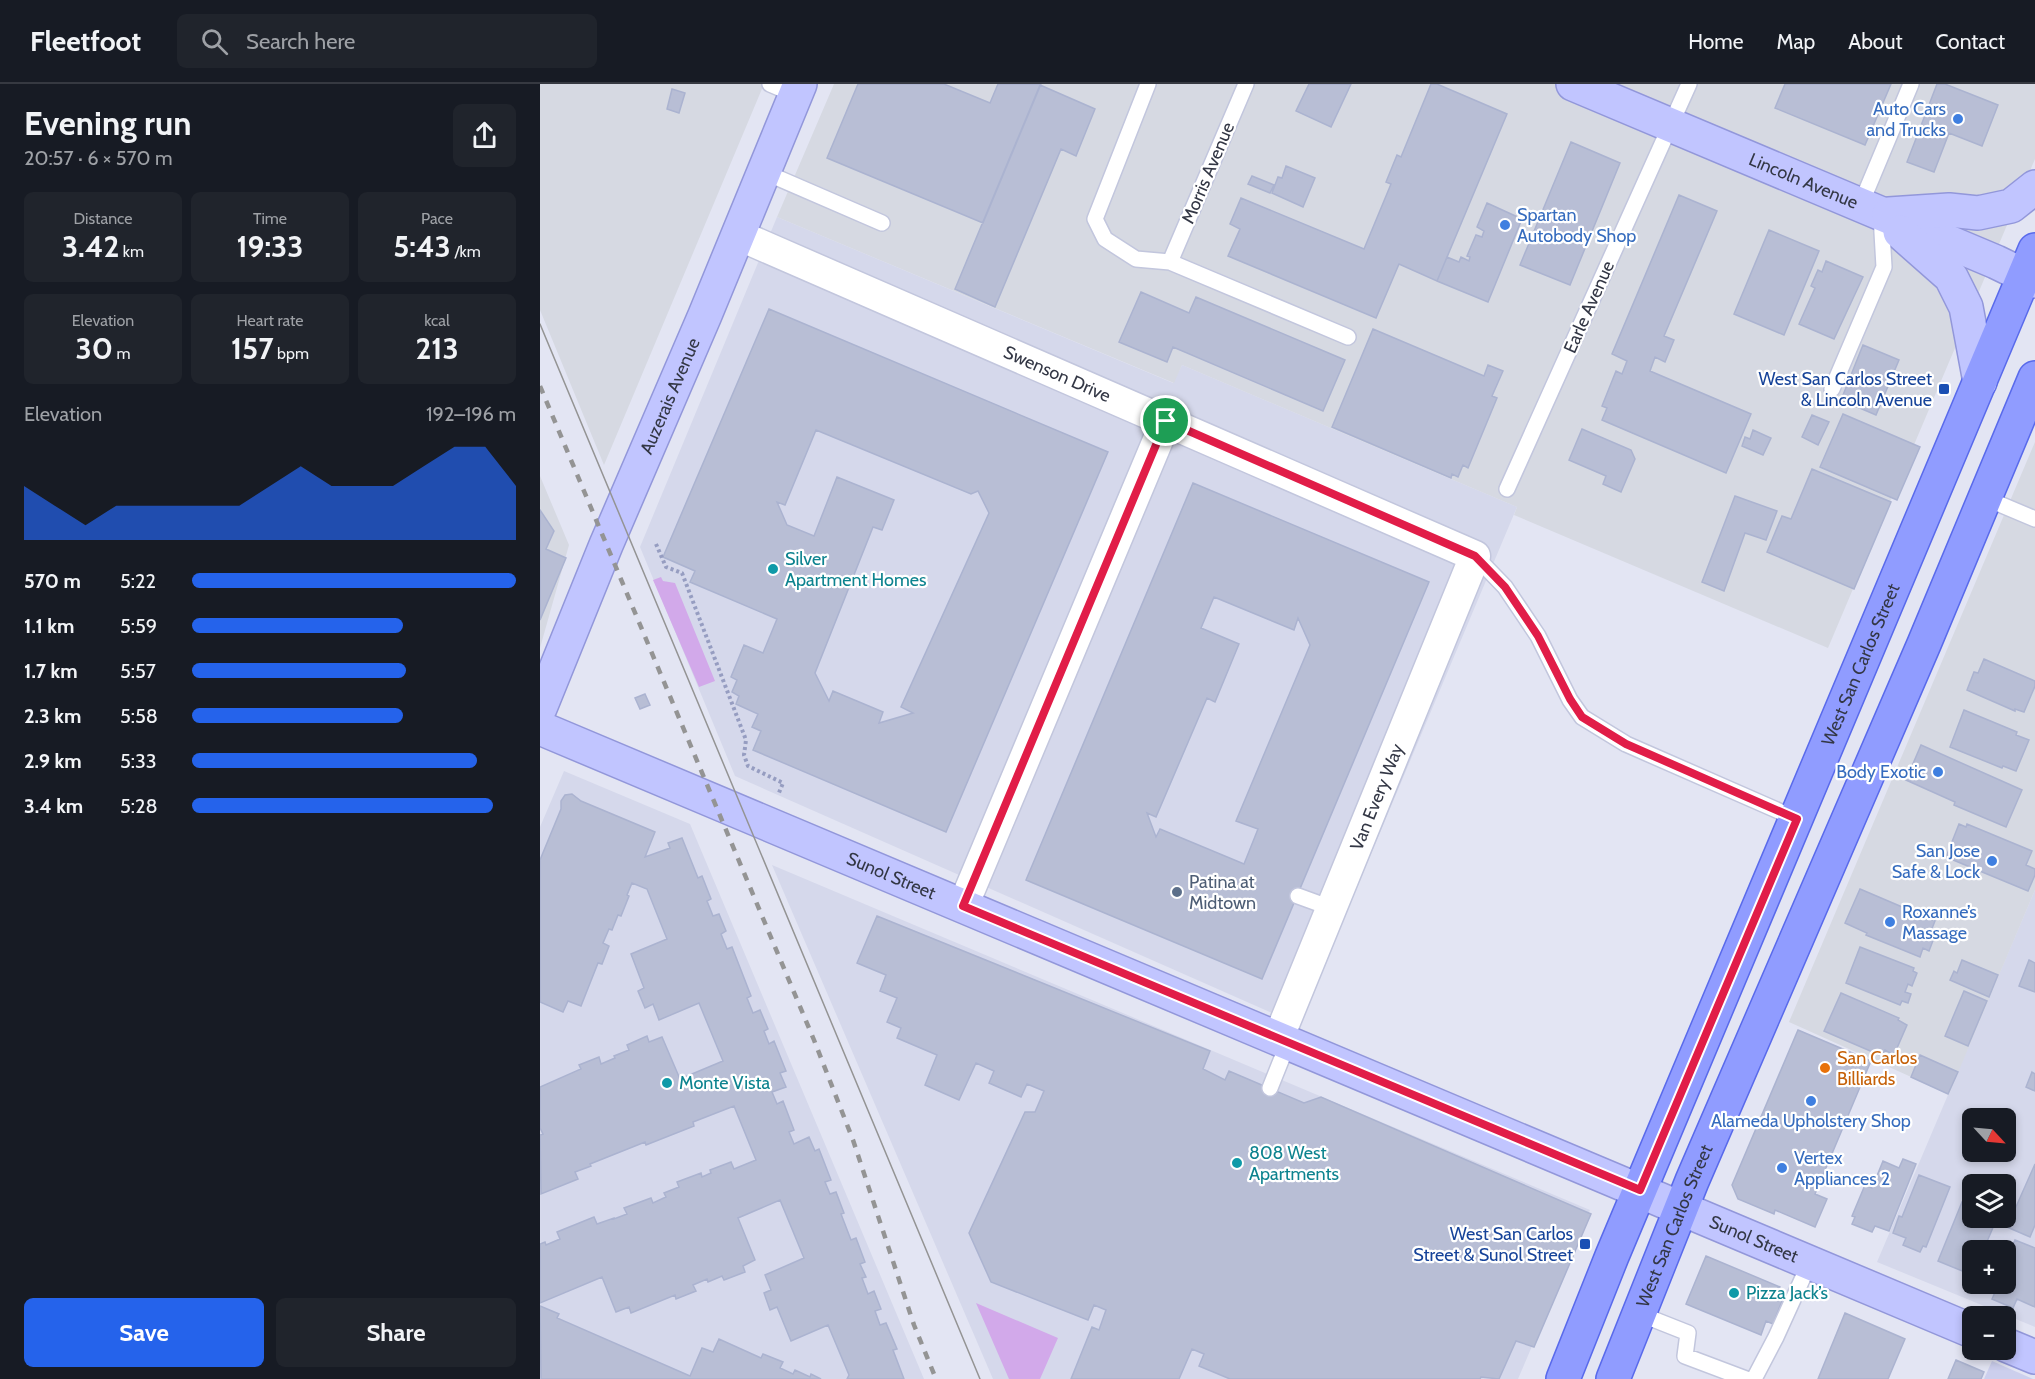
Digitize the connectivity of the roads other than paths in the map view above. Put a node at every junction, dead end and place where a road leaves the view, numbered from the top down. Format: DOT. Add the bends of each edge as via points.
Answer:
graph roads {
  1 [pos="1148,84"];
  2 [pos="1245,84"];
  3 [pos="1573,84"];
  4 [pos="1689,84"];
  5 [pos="1911,84"];
  6 [pos="789,88"];
  7 [pos="1612,91"];
  8 [pos="1671,125"];
  9 [pos="764,172"];
  10 [pos="2035,187"];
  11 [pos="1870,210"];
  12 [pos="882,223"];
  13 [pos="738,235"];
  14 [pos="1170,262"];
  15 [pos="2032,269"];
  16 [pos="1348,337"];
  17 [pos="2035,378"];
  18 [pos="1980,382"];
  19 [pos="1832,389"];
  20 [pos="1166,421"];
  21 [pos="1507,489"];
  22 [pos="1985,498"];
  23 [pos="2035,519"];
  24 [pos="1475,556"];
  25 [pos="540,708"];
  26 [pos="540,728"];
  27 [pos="1797,819"];
  28 [pos="1298,896"];
  29 [pos="963,906"];
  30 [pos="1332,908"];
  31 [pos="1283,1040"];
  32 [pos="1270,1088"];
  33 [pos="1640,1190"];
  34 [pos="1682,1208"];
  35 [pos="1810,1262"];
  36 [pos="1640,1314"];
  37 [pos="1962,1327"];
  38 [pos="2016,1349"];
  39 [pos="2035,1357"];
  40 [pos="1563,1379"];
  41 [pos="1613,1379"];
  42 [pos="1746,1379"];
  43 [pos="1754,1379"];
  1 -- 14 [label="lane" via="1095,219 1105,239 1136,259"];
  2 -- 14 [label="lane, Morris Avenue"];
  3 -- 7 [label="street, Lincoln Avenue"];
  4 -- 8 [label="lane, Earle Avenue"];
  5 -- 11 [label="lane"];
  6 -- 9 [label="street, Auzerais Avenue"];
  7 -- 8 [label="street, Lincoln Avenue"];
  8 -- 11 [label="street, Lincoln Avenue"];
  8 -- 21 [label="lane, Earle Avenue"];
  9 -- 12 [label="lane"];
  9 -- 13 [label="street, Auzerais Avenue"];
  10 -- 11 [label="street" via="2011,206 1978,213"];
  11 -- 15 [label="street, Lincoln Avenue" via="1996,262"];
  11 -- 18 [label="street" via="1951,277 1966,307"];
  11 -- 19 [label="lane" via="1884,267"];
  13 -- 20 [label="street, Swenson Drive"];
  13 -- 25 [label="street, Auzerais Avenue"];
  14 -- 16 [label="lane"];
  15 -- 18 [label="main road, West San Carlos Street"];
  17 -- 22 [label="main road, West San Carlos Street"];
  18 -- 27 [label="main road, West San Carlos Street"];
  20 -- 24 [label="street, Swenson Drive"];
  20 -- 29 [label="street"];
  22 -- 23 [label="lane"];
  22 -- 34 [label="main road, West San Carlos Street"];
  24 -- 27 [label="lane" via="1505,587 1538,636 1582,717 1626,744"];
  24 -- 30 [label="street, Van Every Way"];
  26 -- 29 [label="street, Sunol Street"];
  27 -- 33 [label="main road, West San Carlos Street"];
  28 -- 30 [label="lane"];
  29 -- 31 [label="street, Sunol Street"];
  30 -- 31 [label="street, Van Every Way"];
  31 -- 32 [label="lane"];
  31 -- 33 [label="street, Sunol Street"];
  33 -- 34 [label="street, Sunol Street"];
  33 -- 40 [label="main road, West San Carlos Street"];
  34 -- 35 [label="street, Sunol Street"];
  34 -- 36 [label="main road, West San Carlos Street"];
  35 -- 37 [label="street, Sunol Street"];
  35 -- 43 [label="lane"];
  36 -- 41 [label="main road, West San Carlos Street"];
  36 -- 42 [label="lane" via="1688,1333 1685,1356"];
  38 -- 39 [label="street"];
}
